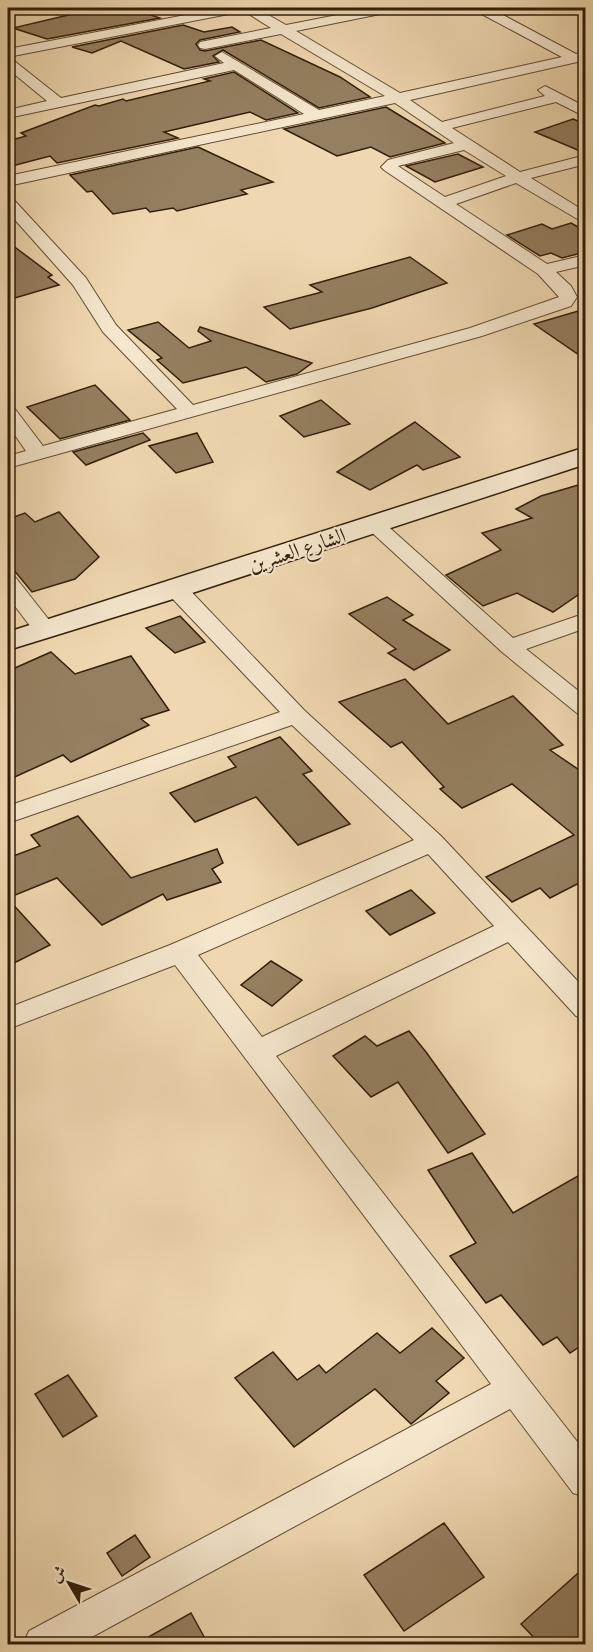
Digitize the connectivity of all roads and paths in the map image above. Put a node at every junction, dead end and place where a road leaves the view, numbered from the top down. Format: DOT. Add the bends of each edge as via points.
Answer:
graph roads {
  1 [pos="240,8"];
  2 [pos="248,8"];
  3 [pos="390,8"];
  4 [pos="481,8"];
  5 [pos="169,21"];
  6 [pos="283,29"];
  7 [pos="196,39"];
  8 [pos="8,53"];
  9 [pos="579,57"];
  10 [pos="8,63"];
  11 [pos="236,65"];
  12 [pos="513,72"];
  13 [pos="558,97"];
  14 [pos="398,98"];
  15 [pos="57,102"];
  16 [pos="585,113"];
  17 [pos="8,114"];
  18 [pos="316,115"];
  19 [pos="440,127"];
  20 [pos="466,145"];
  21 [pos="585,159"];
  22 [pos="518,177"];
  23 [pos="8,181"];
  24 [pos="8,203"];
  25 [pos="442,203"];
  26 [pos="585,219"];
  27 [pos="585,261"];
  28 [pos="544,270"];
  29 [pos="190,412"];
  30 [pos="8,413"];
  31 [pos="39,453"];
  32 [pos="585,455"];
  33 [pos="8,462"];
  34 [pos="375,525"];
  35 [pos="8,583"];
  36 [pos="176,589"];
  37 [pos="585,620"];
  38 [pos="45,630"];
  39 [pos="8,641"];
  40 [pos="510,647"];
  41 [pos="585,709"];
  42 [pos="296,715"];
  43 [pos="8,815"];
  44 [pos="432,842"];
  45 [pos="512,929"];
  46 [pos="180,952"];
  47 [pos="585,1009"];
  48 [pos="8,1019"];
  49 [pos="257,1052"];
  50 [pos="516,1388"];
  51 [pos="585,1481"];
  52 [pos="42,1644"];
  1 -- 5 [label="street"];
  2 -- 6 [label="street"];
  3 -- 6 [label="street"];
  4 -- 9 [label="street"];
  5 -- 7 [label="street"];
  5 -- 8 [label="street"];
  6 -- 7 [label="street"];
  6 -- 14 [label="street"];
  7 -- 11 [label="street"];
  9 -- 12 [label="street"];
  10 -- 15 [label="street"];
  11 -- 15 [label="street"];
  11 -- 18 [label="street"];
  12 -- 13 [label="street"];
  12 -- 14 [label="street"];
  13 -- 16 [label="street"];
  13 -- 19 [label="street"];
  14 -- 18 [label="street"];
  14 -- 19 [label="street"];
  15 -- 17 [label="street"];
  18 -- 23 [label="street"];
  19 -- 20 [label="street"];
  20 -- 22 [label="street"];
  20 -- 25 [label="street" via="389,165"];
  21 -- 22 [label="street"];
  22 -- 25 [label="street"];
  22 -- 26 [label="street"];
  24 -- 29 [label="street" via="80,282 109,328"];
  25 -- 28 [label="street"];
  27 -- 28 [label="street"];
  28 -- 29 [label="street" via="565,290 568,297 559,305"];
  29 -- 31 [label="street"];
  30 -- 31 [label="street"];
  31 -- 33 [label="street"];
  32 -- 34 [label="street, الشارع العشرين"];
  34 -- 36 [label="street, الشارع العشرين"];
  34 -- 40 [label="street"];
  35 -- 38 [label="street"];
  36 -- 38 [label="street, الشارع العشرين"];
  36 -- 42 [label="street"];
  37 -- 40 [label="street"];
  38 -- 39 [label="street, الشارع العشرين"];
  40 -- 41 [label="street"];
  42 -- 43 [label="street"];
  42 -- 44 [label="street"];
  44 -- 45 [label="street"];
  44 -- 46 [label="street"];
  45 -- 47 [label="street"];
  45 -- 49 [label="street"];
  46 -- 48 [label="street"];
  46 -- 49 [label="street"];
  49 -- 50 [label="street"];
  50 -- 51 [label="street"];
  50 -- 52 [label="street"];
}
